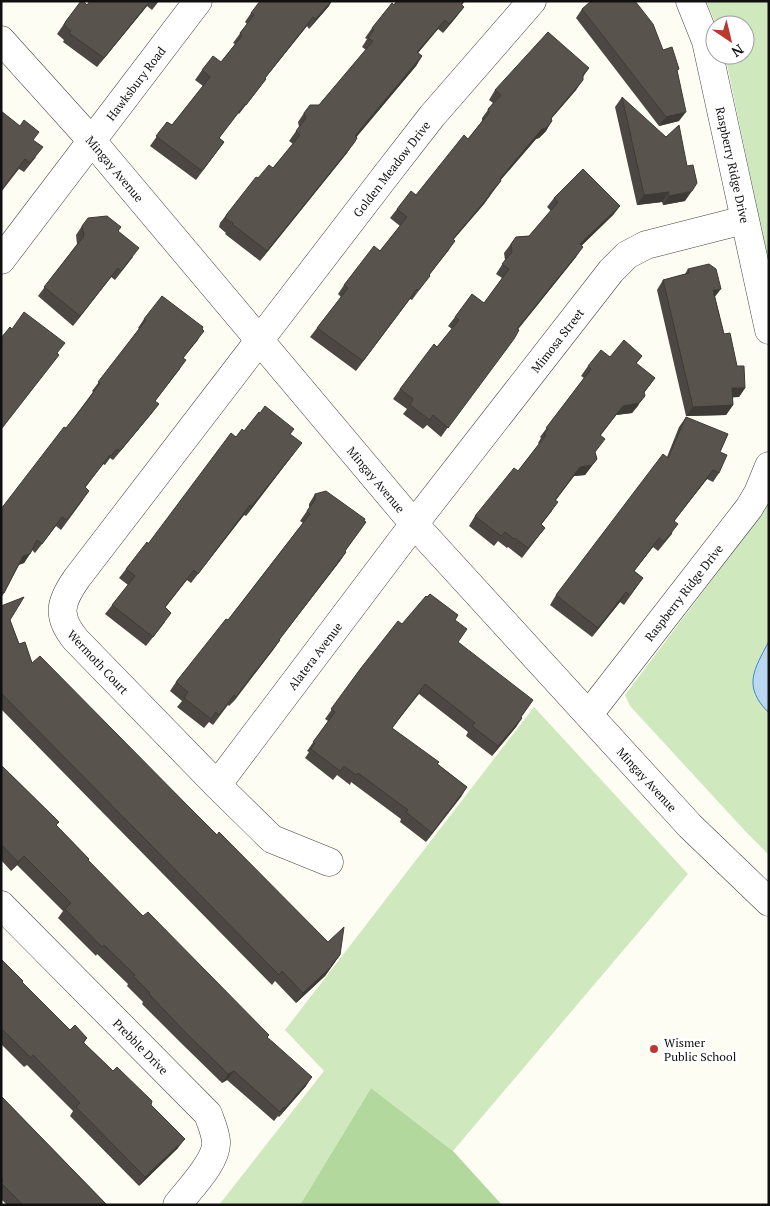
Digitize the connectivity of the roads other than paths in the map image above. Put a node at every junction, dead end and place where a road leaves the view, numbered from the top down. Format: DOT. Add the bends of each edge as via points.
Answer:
graph roads {
  1 [pos="198,1"];
  2 [pos="532,1"];
  3 [pos="690,1"];
  4 [pos="1,40"];
  5 [pos="92,141"];
  6 [pos="744,220"];
  7 [pos="1,260"];
  8 [pos="769,330"];
  9 [pos="259,341"];
  10 [pos="769,466"];
  11 [pos="414,524"];
  12 [pos="589,714"];
  13 [pos="217,785"];
  14 [pos="330,862"];
  15 [pos="769,902"];
  16 [pos="1,904"];
  17 [pos="177,1205"];
  1 -- 5 [label="street, Hawksbury Road"];
  2 -- 9 [label="street, Golden Meadow Drive" via="432,116"];
  3 -- 6 [label="street, Raspberry Ridge Drive" via="706,41"];
  4 -- 5 [label="street, Mingay Avenue"];
  5 -- 7 [label="street, Hawksbury Road"];
  5 -- 9 [label="street, Mingay Avenue"];
  6 -- 8 [label="street, Raspberry Ridge Drive"];
  6 -- 11 [label="street, Mimosa Street" via="646,245 627,255 611,270"];
  9 -- 11 [label="street, Mingay Avenue"];
  9 -- 13 [label="street, Wermoth Court" via="77,578 62,607 67,630"];
  10 -- 12 [label="street, Raspberry Ridge Drive" via="749,508"];
  11 -- 12 [label="street, Mingay Avenue"];
  11 -- 13 [label="street, Alatera Avenue"];
  12 -- 15 [label="street, Mingay Avenue" via="690,826"];
  13 -- 14 [label="street, Wermoth Court" via="272,839"];
  16 -- 17 [label="street, Prebble Drive" via="208,1114 214,1128 215,1151"];
}
